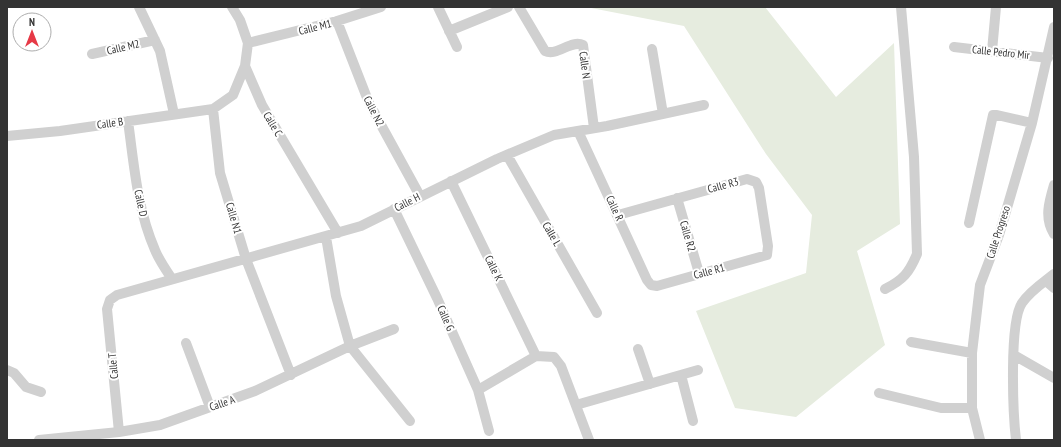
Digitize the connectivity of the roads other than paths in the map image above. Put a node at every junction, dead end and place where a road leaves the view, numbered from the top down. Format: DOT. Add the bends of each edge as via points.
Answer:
graph roads {
  1 [pos="140,7"];
  2 [pos="232,7"];
  3 [pos="381,7"];
  4 [pos="438,7"];
  5 [pos="508,7"];
  6 [pos="519,7"];
  7 [pos="901,7"];
  8 [pos="996,7"];
  9 [pos="337,21"];
  10 [pos="1054,26"];
  11 [pos="449,31"];
  12 [pos="154,40"];
  13 [pos="248,43"];
  14 [pos="457,47"];
  15 [pos="954,48"];
  16 [pos="652,49"];
  17 [pos="992,51"];
  18 [pos="92,54"];
  19 [pos="1048,58"];
  20 [pos="245,66"];
  21 [pos="704,105"];
  22 [pos="213,109"];
  23 [pos="174,114"];
  24 [pos="663,114"];
  25 [pos="128,121"];
  26 [pos="1032,124"];
  27 [pos="594,128"];
  28 [pos="578,131"];
  29 [pos="7,136"];
  30 [pos="507,155"];
  31 [pos="451,181"];
  32 [pos="1054,185"];
  33 [pos="420,196"];
  34 [pos="677,198"];
  35 [pos="394,209"];
  36 [pos="618,215"];
  37 [pos="969,223"];
  38 [pos="338,233"];
  39 [pos="1054,234"];
  40 [pos="326,237"];
  41 [pos="767,255"];
  42 [pos="246,259"];
  43 [pos="699,273"];
  44 [pos="1054,274"];
  45 [pos="172,279"];
  46 [pos="1046,280"];
  47 [pos="651,285"];
  48 [pos="1054,288"];
  49 [pos="884,289"];
  50 [pos="110,300"];
  51 [pos="597,313"];
  52 [pos="394,329"];
  53 [pos="912,342"];
  54 [pos="186,343"];
  55 [pos="350,346"];
  56 [pos="638,349"];
  57 [pos="972,353"];
  58 [pos="1014,355"];
  59 [pos="536,356"];
  60 [pos="7,370"];
  61 [pos="698,370"];
  62 [pos="291,375"];
  63 [pos="681,375"];
  64 [pos="1054,378"];
  65 [pos="650,384"];
  66 [pos="478,390"];
  67 [pos="41,392"];
  68 [pos="879,393"];
  69 [pos="576,405"];
  70 [pos="210,407"];
  71 [pos="972,408"];
  72 [pos="410,421"];
  73 [pos="693,421"];
  74 [pos="489,431"];
  75 [pos="119,432"];
  76 [pos="39,440"];
  77 [pos="589,440"];
  78 [pos="980,440"];
  79 [pos="1016,440"];
  1 -- 12 [label="street"];
  2 -- 13 [label="street" via="240,20"];
  3 -- 9 [label="street, Calle M1"];
  4 -- 11 [label="street"];
  5 -- 11 [label="street"];
  6 -- 27 [label="street, Calle N" via="545,51 553,52 577,44 583,45"];
  7 -- 49 [label="street" via="914,157 917,254 911,268 899,282"];
  8 -- 17 [label="street"];
  9 -- 13 [label="street, Calle M1"];
  9 -- 33 [label="street, Calle N2" via="369,103"];
  10 -- 19 [label="street, Calle Progreso"];
  11 -- 14 [label="street"];
  12 -- 18 [label="street, Calle M2"];
  12 -- 23 [label="street" via="160,51"];
  13 -- 20 [label="street"];
  15 -- 17 [label="street, Calle Pedro Mir"];
  16 -- 24 [label="street"];
  17 -- 19 [label="street, Calle Pedro Mir"];
  19 -- 26 [label="street, Calle Progreso"];
  20 -- 22 [label="street" via="233,95"];
  20 -- 38 [label="street, Calle C" via="262,105"];
  21 -- 24 [label="street, Calle H"];
  22 -- 23 [label="street, Calle B"];
  22 -- 42 [label="street, Calle N1" via="220,173"];
  23 -- 25 [label="street, Calle B"];
  24 -- 27 [label="street, Calle H"];
  25 -- 29 [label="street, Calle B"];
  25 -- 45 [label="street, Calle D" via="144,220 155,251"];
  26 -- 37 [label="street" via="993,115"];
  26 -- 57 [label="street, Calle Progreso" via="980,285"];
  27 -- 28 [label="street, Calle H"];
  28 -- 30 [label="street, Calle H" via="554,135"];
  28 -- 36 [label="street, Calle R"];
  30 -- 31 [label="street, Calle H"];
  30 -- 51 [label="street, Calle L"];
  31 -- 33 [label="street, Calle H"];
  31 -- 59 [label="street, Calle K"];
  32 -- 39 [label="street" via="1047,216"];
  33 -- 35 [label="street, Calle H"];
  34 -- 36 [label="street, Calle R3"];
  34 -- 41 [label="street, Calle R3" via="747,179 756,182 766,232"];
  34 -- 43 [label="street, Calle R2"];
  35 -- 38 [label="street, Calle H" via="361,226"];
  35 -- 66 [label="street, Calle G"];
  36 -- 47 [label="street, Calle R"];
  38 -- 40 [label="street, Calle H"];
  40 -- 42 [label="street, Calle H"];
  40 -- 55 [label="street" via="336,296"];
  41 -- 43 [label="street, Calle R1"];
  42 -- 45 [label="street, Calle H"];
  42 -- 62 [label="street, Calle N1"];
  43 -- 47 [label="street, Calle R1" via="657,286"];
  44 -- 46 [label="street"];
  45 -- 50 [label="street, Calle H" via="117,295"];
  46 -- 48 [label="street"];
  46 -- 58 [label="street" via="1022,303 1016,316"];
  50 -- 75 [label="street, Calle T" via="107,309"];
  52 -- 55 [label="street, Calle A"];
  53 -- 57 [label="street"];
  54 -- 70 [label="street"];
  55 -- 62 [label="street, Calle A"];
  55 -- 72 [label="street"];
  56 -- 65 [label="street"];
  57 -- 71 [label="street, Calle Progreso"];
  58 -- 64 [label="street"];
  58 -- 79 [label="street"];
  59 -- 66 [label="street"];
  59 -- 69 [label="street" via="554,357 561,366"];
  60 -- 67 [label="street" via="26,387"];
  61 -- 63 [label="street"];
  62 -- 70 [label="street, Calle A"];
  63 -- 65 [label="street"];
  63 -- 73 [label="street"];
  65 -- 69 [label="street"];
  66 -- 74 [label="street, Calle G"];
  68 -- 71 [label="street" via="936,407"];
  69 -- 77 [label="street"];
  70 -- 75 [label="street, Calle A" via="160,425"];
  71 -- 78 [label="street, Calle Progreso"];
  75 -- 76 [label="street, Calle A"];
}
